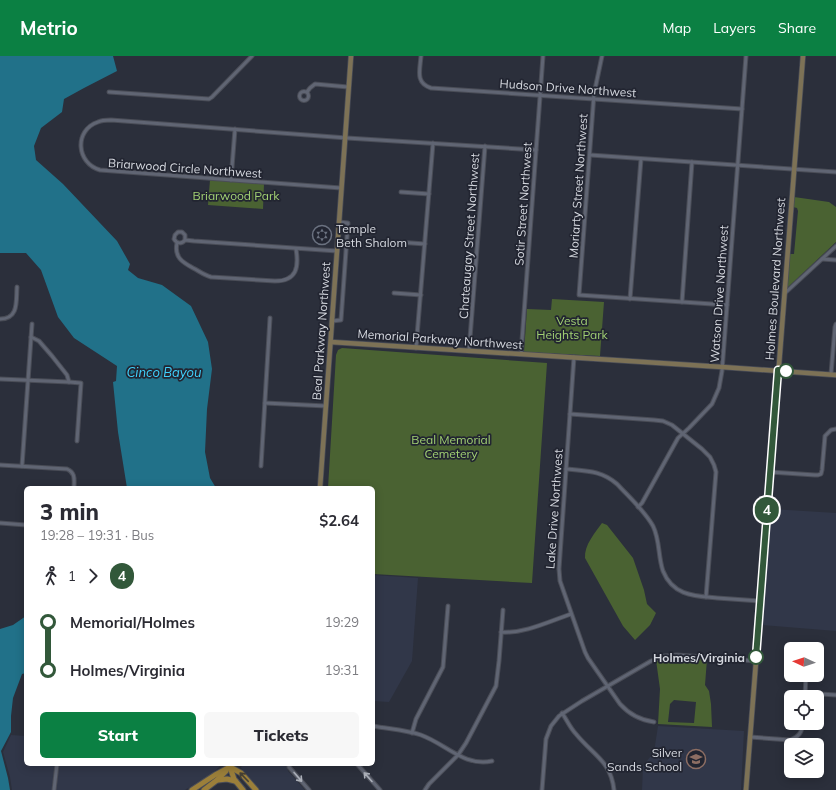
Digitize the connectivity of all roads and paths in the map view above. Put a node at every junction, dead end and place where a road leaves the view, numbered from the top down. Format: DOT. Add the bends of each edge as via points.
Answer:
graph roads {
  1 [pos="252,56"];
  2 [pos="350,56"];
  3 [pos="421,56"];
  4 [pos="544,56"];
  5 [pos="602,56"];
  6 [pos="746,56"];
  7 [pos="803,56"];
  8 [pos="348,87"];
  9 [pos="109,92"];
  10 [pos="306,92"];
  11 [pos="540,95"];
  12 [pos="594,98"];
  13 [pos="742,109"];
  14 [pos="234,129"];
  15 [pos="345,137"];
  16 [pos="433,143"];
  17 [pos="484,146"];
  18 [pos="536,150"];
  19 [pos="590,155"];
  20 [pos="641,159"];
  21 [pos="692,162"];
  22 [pos="738,165"];
  23 [pos="794,169"];
  24 [pos="836,172"];
  25 [pos="231,180"];
  26 [pos="341,188"];
  27 [pos="401,192"];
  28 [pos="429,194"];
  29 [pos="339,222"];
  30 [pos="185,240"];
  31 [pos="398,242"];
  32 [pos="177,243"];
  33 [pos="425,244"];
  34 [pos="836,246"];
  35 [pos="296,249"];
  36 [pos="337,251"];
  37 [pos="822,259"];
  38 [pos="836,260"];
  39 [pos="290,278"];
  40 [pos="294,282"];
  41 [pos="17,287"];
  42 [pos="394,293"];
  43 [pos="784,294"];
  44 [pos="421,295"];
  45 [pos="630,299"];
  46 [pos="682,302"];
  47 [pos="727,305"];
  48 [pos="270,318"];
  49 [pos="0,319"];
  50 [pos="332,320"];
  51 [pos="32,324"];
  52 [pos="836,324"];
  53 [pos="31,337"];
  54 [pos="330,342"];
  55 [pos="416,348"];
  56 [pos="469,351"];
  57 [pos="521,354"];
  58 [pos="574,357"];
  59 [pos="722,366"];
  60 [pos="778,370"];
  61 [pos="833,374"];
  62 [pos="0,378"];
  63 [pos="28,380"];
  64 [pos="69,382"];
  65 [pos="265,403"];
  66 [pos="326,406"];
  67 [pos="570,414"];
  68 [pos="836,428"];
  69 [pos="683,433"];
  70 [pos="77,441"];
  71 [pos="0,465"];
  72 [pos="22,466"];
  73 [pos="260,466"];
  74 [pos="566,470"];
  75 [pos="770,472"];
  76 [pos="74,486"];
  77 [pos="320,486"];
  78 [pos="638,507"];
  79 [pos="0,523"];
  80 [pos="24,525"];
  81 [pos="706,597"];
  82 [pos="760,601"];
  83 [pos="448,606"];
  84 [pos="503,610"];
  85 [pos="571,614"];
  86 [pos="501,632"];
  87 [pos="756,661"];
  88 [pos="607,686"];
  89 [pos="824,694"];
  90 [pos="836,695"];
  91 [pos="562,713"];
  92 [pos="654,722"];
  93 [pos="375,726"];
  94 [pos="802,730"];
  95 [pos="412,733"];
  96 [pos="750,737"];
  97 [pos="458,755"];
  98 [pos="492,760"];
  99 [pos="57,766"];
  100 [pos="228,766"];
  101 [pos="229,766"];
  102 [pos="230,766"];
  103 [pos="231,766"];
  104 [pos="289,766"];
  105 [pos="359,766"];
  106 [pos="217,780"];
  107 [pos="236,781"];
  108 [pos="54,790"];
  109 [pos="192,790"];
  110 [pos="204,790"];
  111 [pos="243,790"];
  112 [pos="256,790"];
  113 [pos="309,790"];
  114 [pos="380,790"];
  115 [pos="425,790"];
  116 [pos="542,790"];
  117 [pos="614,790"];
  118 [pos="746,790"];
  1 -- 9 [label="street" via="209,99"];
  2 -- 8 [label="street, Beal Parkway Northwest"];
  3 -- 11 [label="street, Hudson Drive Northwest" via="420,77 423,84 431,88"];
  4 -- 11 [label="street, Sotir Street Northwest"];
  5 -- 12 [label="street, Moriarty Street Northwest"];
  6 -- 13 [label="street, Watson Drive Northwest"];
  7 -- 23 [label="street, Holmes Boulevard Northwest"];
  8 -- 10 [label="street" via="315,84"];
  8 -- 15 [label="street, Beal Parkway Northwest"];
  11 -- 12 [label="street, Hudson Drive Northwest"];
  11 -- 18 [label="street, Sotir Street Northwest"];
  12 -- 13 [label="street, Hudson Drive Northwest"];
  12 -- 19 [label="street, Moriarty Street Northwest"];
  13 -- 22 [label="street, Watson Drive Northwest"];
  14 -- 15 [label="street, Briarwood Circle Northwest"];
  14 -- 25 [label="street"];
  14 -- 25 [label="street, Briarwood Circle Northwest" via="106,120 97,122 87,129 81,145 82,155 86,161 93,168 100,170"];
  15 -- 16 [label="street, Briarwood Circle Northwest"];
  15 -- 26 [label="street, Beal Parkway Northwest"];
  16 -- 17 [label="street, Briarwood Circle Northwest"];
  16 -- 28 [label="street"];
  17 -- 18 [label="street, Briarwood Circle Northwest"];
  17 -- 56 [label="street, Chateaugay Street Northwest"];
  18 -- 57 [label="street, Sotir Street Northwest"];
  19 -- 20 [label="street"];
  19 -- 45 [label="street, Moriarty Street Northwest" via="579,295"];
  20 -- 21 [label="street"];
  20 -- 45 [label="street"];
  21 -- 22 [label="street"];
  21 -- 46 [label="street"];
  22 -- 23 [label="street"];
  22 -- 47 [label="street, Watson Drive Northwest"];
  23 -- 24 [label="street"];
  23 -- 43 [label="street, Holmes Boulevard Northwest"];
  25 -- 26 [label="street, Briarwood Circle Northwest"];
  26 -- 29 [label="street, Beal Parkway Northwest"];
  27 -- 28 [label="street"];
  28 -- 33 [label="street"];
  29 -- 36 [label="street, Beal Parkway Northwest"];
  29 -- 50 [label="street" via="348,224 341,320"];
  30 -- 32 [label="street"];
  30 -- 32 [label="street" via="184,233 178,232 174,235"];
  30 -- 35 [label="street"];
  31 -- 33 [label="street"];
  32 -- 39 [label="street" via="176,250 184,263 211,277 275,281"];
  33 -- 44 [label="street"];
  34 -- 37 [label="street"];
  35 -- 36 [label="street"];
  35 -- 39 [label="street" via="296,266"];
  36 -- 50 [label="street, Beal Parkway Northwest"];
  37 -- 38 [label="street"];
  37 -- 43 [label="street"];
  39 -- 40 [label="street"];
  41 -- 49 [label="street" via="14,313 6,319"];
  42 -- 44 [label="street"];
  43 -- 60 [label="street, Holmes Boulevard Northwest"];
  44 -- 55 [label="street"];
  45 -- 46 [label="street"];
  46 -- 47 [label="street"];
  47 -- 59 [label="street, Watson Drive Northwest"];
  48 -- 65 [label="street"];
  50 -- 54 [label="street, Beal Parkway Northwest"];
  51 -- 53 [label="street"];
  52 -- 61 [label="street"];
  53 -- 63 [label="street"];
  53 -- 64 [label="street" via="39,341 52,356 67,375"];
  54 -- 55 [label="street, Memorial Parkway Northwest"];
  54 -- 66 [label="street, Beal Parkway Northwest"];
  55 -- 56 [label="street, Memorial Parkway Northwest"];
  56 -- 57 [label="street, Memorial Parkway Northwest"];
  57 -- 58 [label="street, Memorial Parkway Northwest"];
  58 -- 59 [label="street, Memorial Parkway Northwest"];
  58 -- 67 [label="street, Lake Drive Northwest"];
  59 -- 60 [label="street, Memorial Parkway Northwest"];
  59 -- 69 [label="street, Watson Drive Northwest" via="719,388 712,404"];
  60 -- 61 [label="street, Memorial Parkway Northwest"];
  60 -- 75 [label="street, Holmes Boulevard Northwest"];
  62 -- 63 [label="street"];
  63 -- 64 [label="street"];
  63 -- 72 [label="street"];
  64 -- 70 [label="street" via="81,383"];
  65 -- 66 [label="street"];
  65 -- 73 [label="street"];
  66 -- 77 [label="street, Beal Parkway Northwest"];
  67 -- 69 [label="street" via="659,420"];
  67 -- 74 [label="street, Lake Drive Northwest"];
  68 -- 75 [label="street" via="825,436 821,474 815,476"];
  69 -- 78 [label="street, Watson Drive Northwest"];
  69 -- 81 [label="street" via="710,456 715,468"];
  71 -- 72 [label="street"];
  72 -- 76 [label="street" via="67,469 74,475"];
  74 -- 78 [label="street" via="602,474 613,480"];
  74 -- 85 [label="street, Lake Drive Northwest" via="559,569 560,581"];
  75 -- 82 [label="street, Holmes Boulevard Northwest"];
  78 -- 81 [label="street" via="654,530 664,572 669,582 682,592"];
  79 -- 80 [label="street"];
  81 -- 82 [label="street"];
  82 -- 87 [label="street, Holmes Boulevard Northwest"];
  83 -- 95 [label="street" via="443,667 416,719"];
  84 -- 86 [label="street"];
  85 -- 86 [label="street" via="523,631"];
  85 -- 88 [label="street, Lake Drive Northwest" via="585,652"];
  86 -- 97 [label="street" via="496,686"];
  87 -- 88 [label="street" via="668,655 650,661"];
  87 -- 96 [label="street, Holmes Boulevard Northwest"];
  88 -- 91 [label="street"];
  88 -- 92 [label="street, Lake Drive Northwest" via="630,713"];
  89 -- 90 [label="street"];
  91 -- 116 [label="street" via="551,726 546,739"];
  91 -- 117 [label="street" via="576,734 605,764 612,775"];
  93 -- 95 [label="street"];
  94 -- 96 [label="street" via="798,736 790,740"];
  95 -- 97 [label="street" via="424,736"];
  96 -- 118 [label="street, Holmes Boulevard Northwest"];
  97 -- 98 [label="street" via="474,762"];
  97 -- 115 [label="street"];
  99 -- 108 [label="street"];
  100 -- 109 [label="main road"];
  101 -- 106 [label="main road"];
  102 -- 107 [label="main road"];
  112 -- 103 [label="main road, one-way"];
  104 -- 113 [label="street, one-way"];
  114 -- 105 [label="street, one-way"];
  106 -- 107 [label="main road"];
  106 -- 110 [label="main road"];
  107 -- 111 [label="main road"];
}
